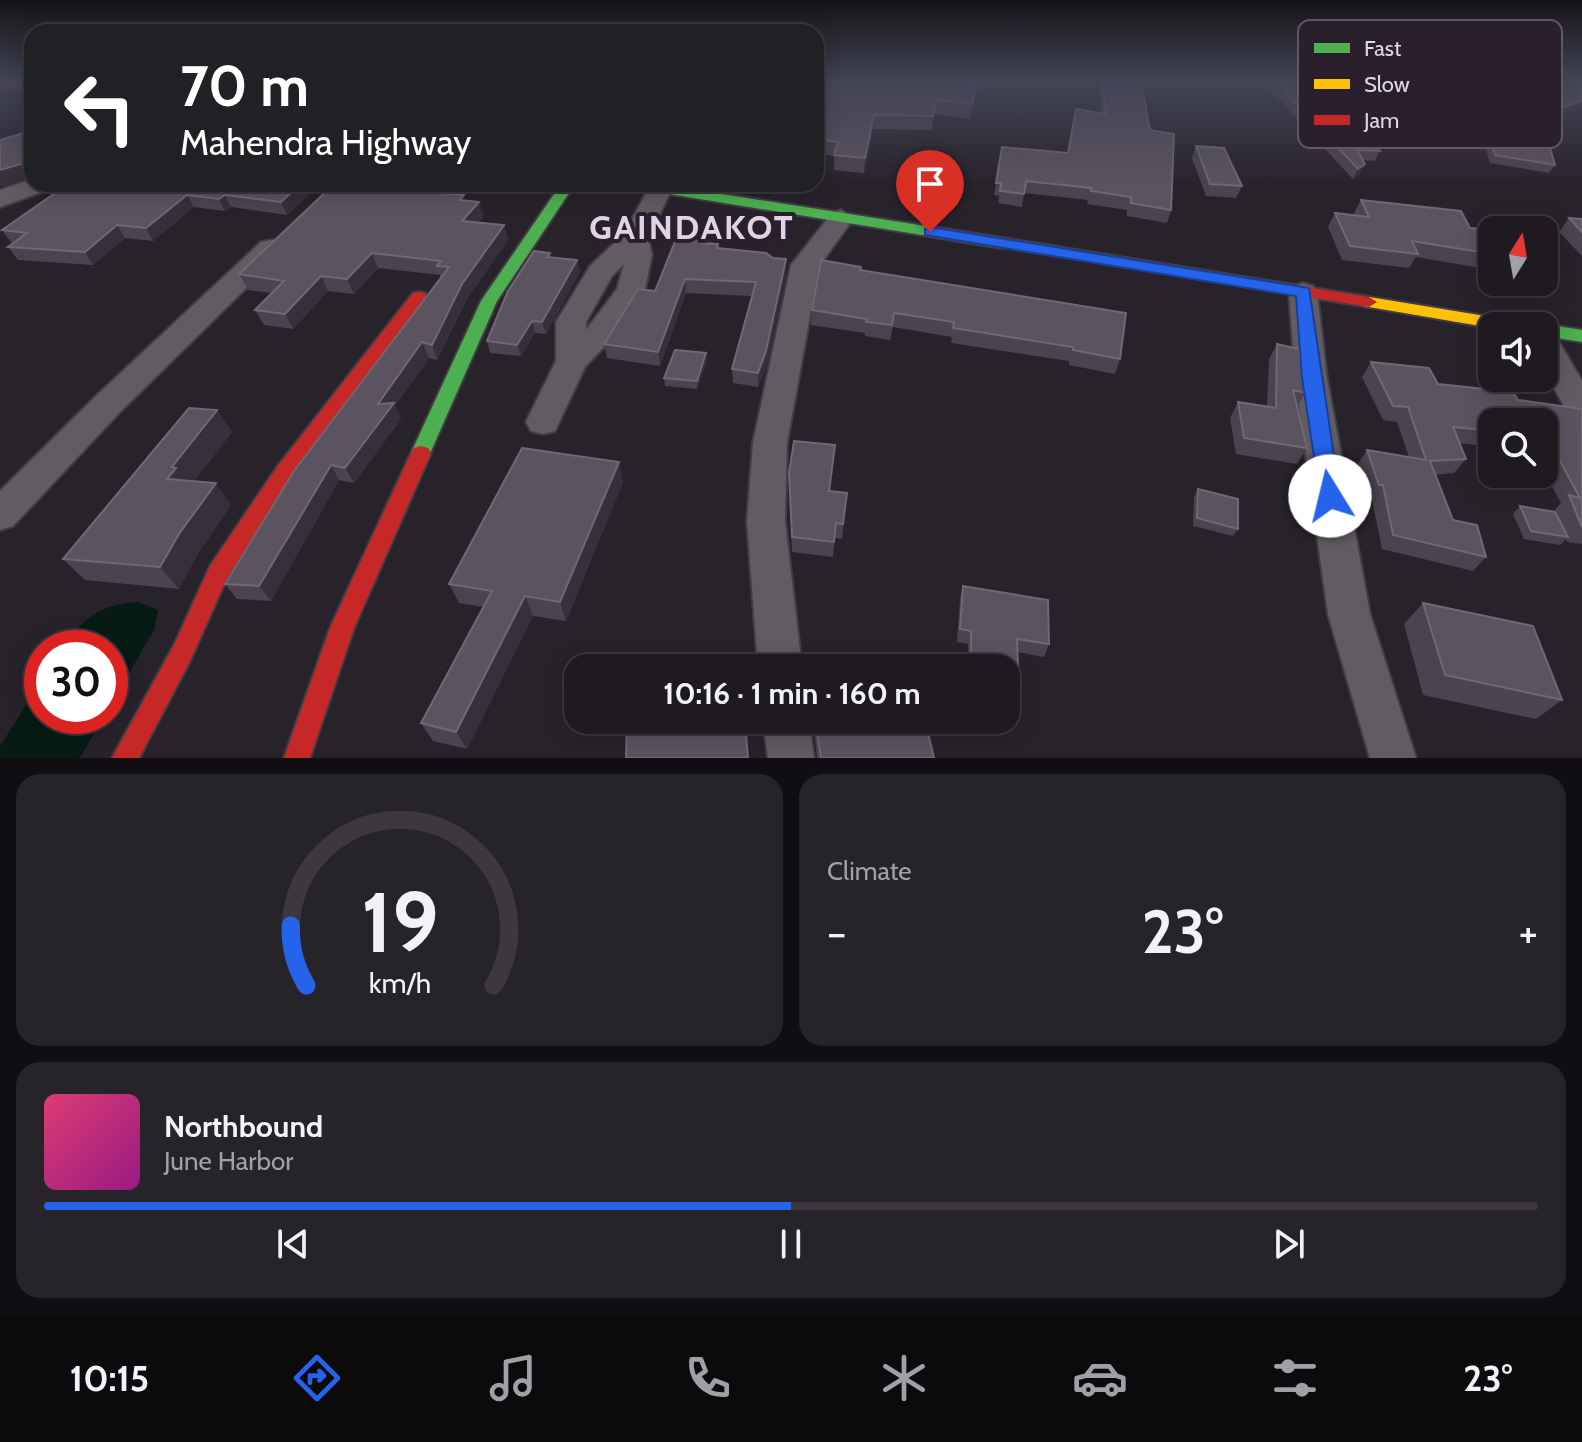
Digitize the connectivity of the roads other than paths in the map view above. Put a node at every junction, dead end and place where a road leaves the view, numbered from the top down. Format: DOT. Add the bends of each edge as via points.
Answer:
graph roads {
  1 [pos="24,190"];
  2 [pos="563,192"];
  3 [pos="658,192"];
  4 [pos="679,192"];
  5 [pos="0,199"];
  6 [pos="841,218"];
  7 [pos="292,228"];
  8 [pos="1303,292"];
  9 [pos="419,297"];
  10 [pos="1478,320"];
  11 [pos="1558,332"];
  12 [pos="1582,336"];
  13 [pos="1558,367"];
  14 [pos="1582,409"];
  15 [pos="543,422"];
  16 [pos="0,515"];
  17 [pos="779,654"];
  18 [pos="788,734"];
  19 [pos="125,758"];
  20 [pos="297,758"];
  21 [pos="791,758"];
  22 [pos="1393,758"];
  1 -- 5 [label="street"];
  2 -- 20 [label="main road" via="489,301 342,628"];
  3 -- 15 [label="street" via="635,238 640,251 632,284 610,323 572,361"];
  4 -- 6 [label="main road"];
  6 -- 8 [label="main road"];
  6 -- 17 [label="street" via="805,265 770,443 766,521"];
  7 -- 16 [label="street"];
  8 -- 10 [label="main road"];
  8 -- 22 [label="street" via="1311,378 1349,614"];
  9 -- 19 [label="main road" via="284,472 218,573"];
  11 -- 12 [label="main road"];
  13 -- 14 [label="street"];
  18 -- 21 [label="street"];
}
